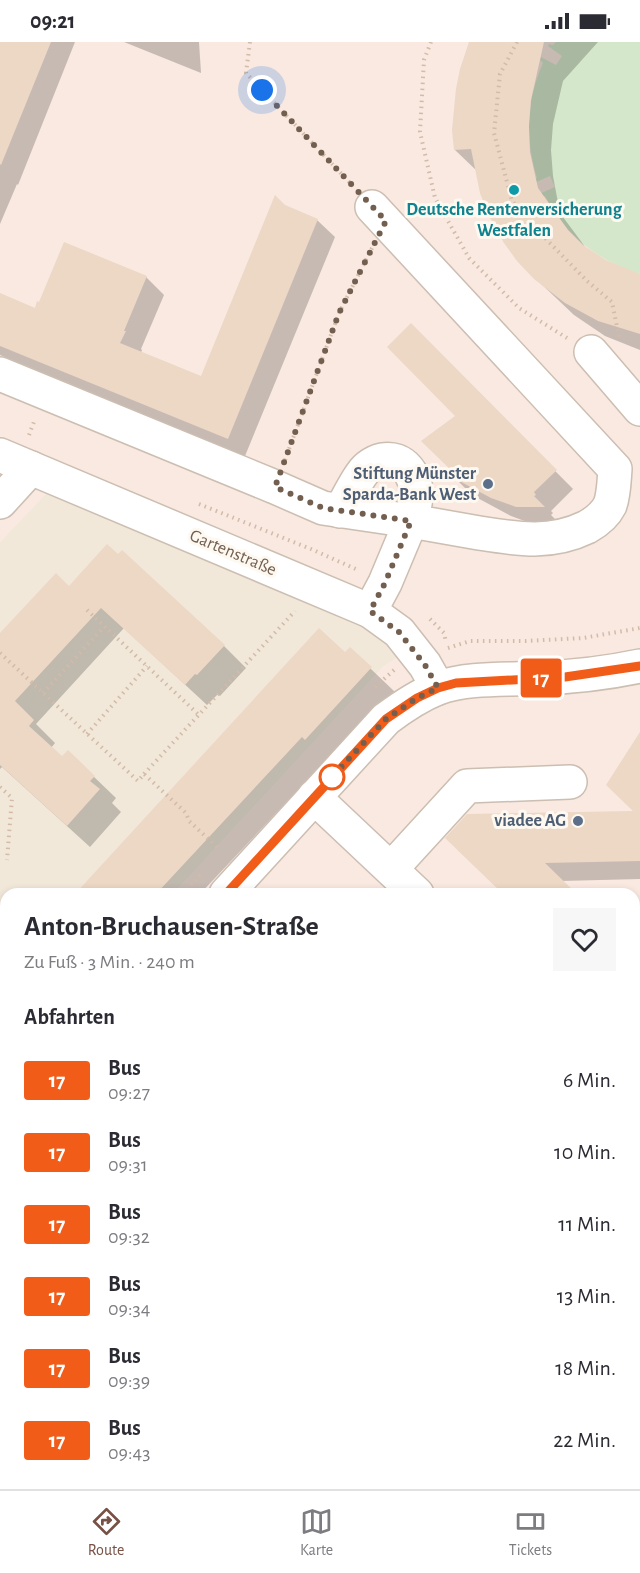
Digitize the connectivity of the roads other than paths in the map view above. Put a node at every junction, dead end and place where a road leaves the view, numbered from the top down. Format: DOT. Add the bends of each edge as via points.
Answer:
graph roads {
  1 [pos="379,214"];
  2 [pos="605,349"];
  3 [pos="0,374"];
  4 [pos="640,409"];
  5 [pos="0,456"];
  6 [pos="31,468"];
  7 [pos="0,502"];
  8 [pos="340,510"];
  9 [pos="411,521"];
  10 [pos="370,611"];
  11 [pos="640,666"];
  12 [pos="438,688"];
  13 [pos="570,782"];
  14 [pos="314,797"];
  15 [pos="391,869"];
  16 [pos="231,888"];
  17 [pos="411,888"];
  1 -- 9 [label="street" via="615,469 609,507 602,516 593,524 561,537 519,539"];
  2 -- 4 [label="street"];
  3 -- 8 [label="street" via="323,508"];
  5 -- 6 [label="street, Gartenstraße"];
  6 -- 7 [label="street"];
  6 -- 10 [label="street, Gartenstraße"];
  8 -- 9 [label="street"];
  8 -- 9 [label="street" via="366,469 378,461 398,460 415,484"];
  9 -- 10 [label="street"];
  10 -- 12 [label="street, Gartenstraße" via="399,632"];
  11 -- 12 [label="street" via="565,677 474,681"];
  12 -- 14 [label="street" via="386,719"];
  13 -- 15 [label="street" via="467,786"];
  14 -- 15 [label="street"];
  14 -- 16 [label="street"];
  15 -- 17 [label="street"];
}
